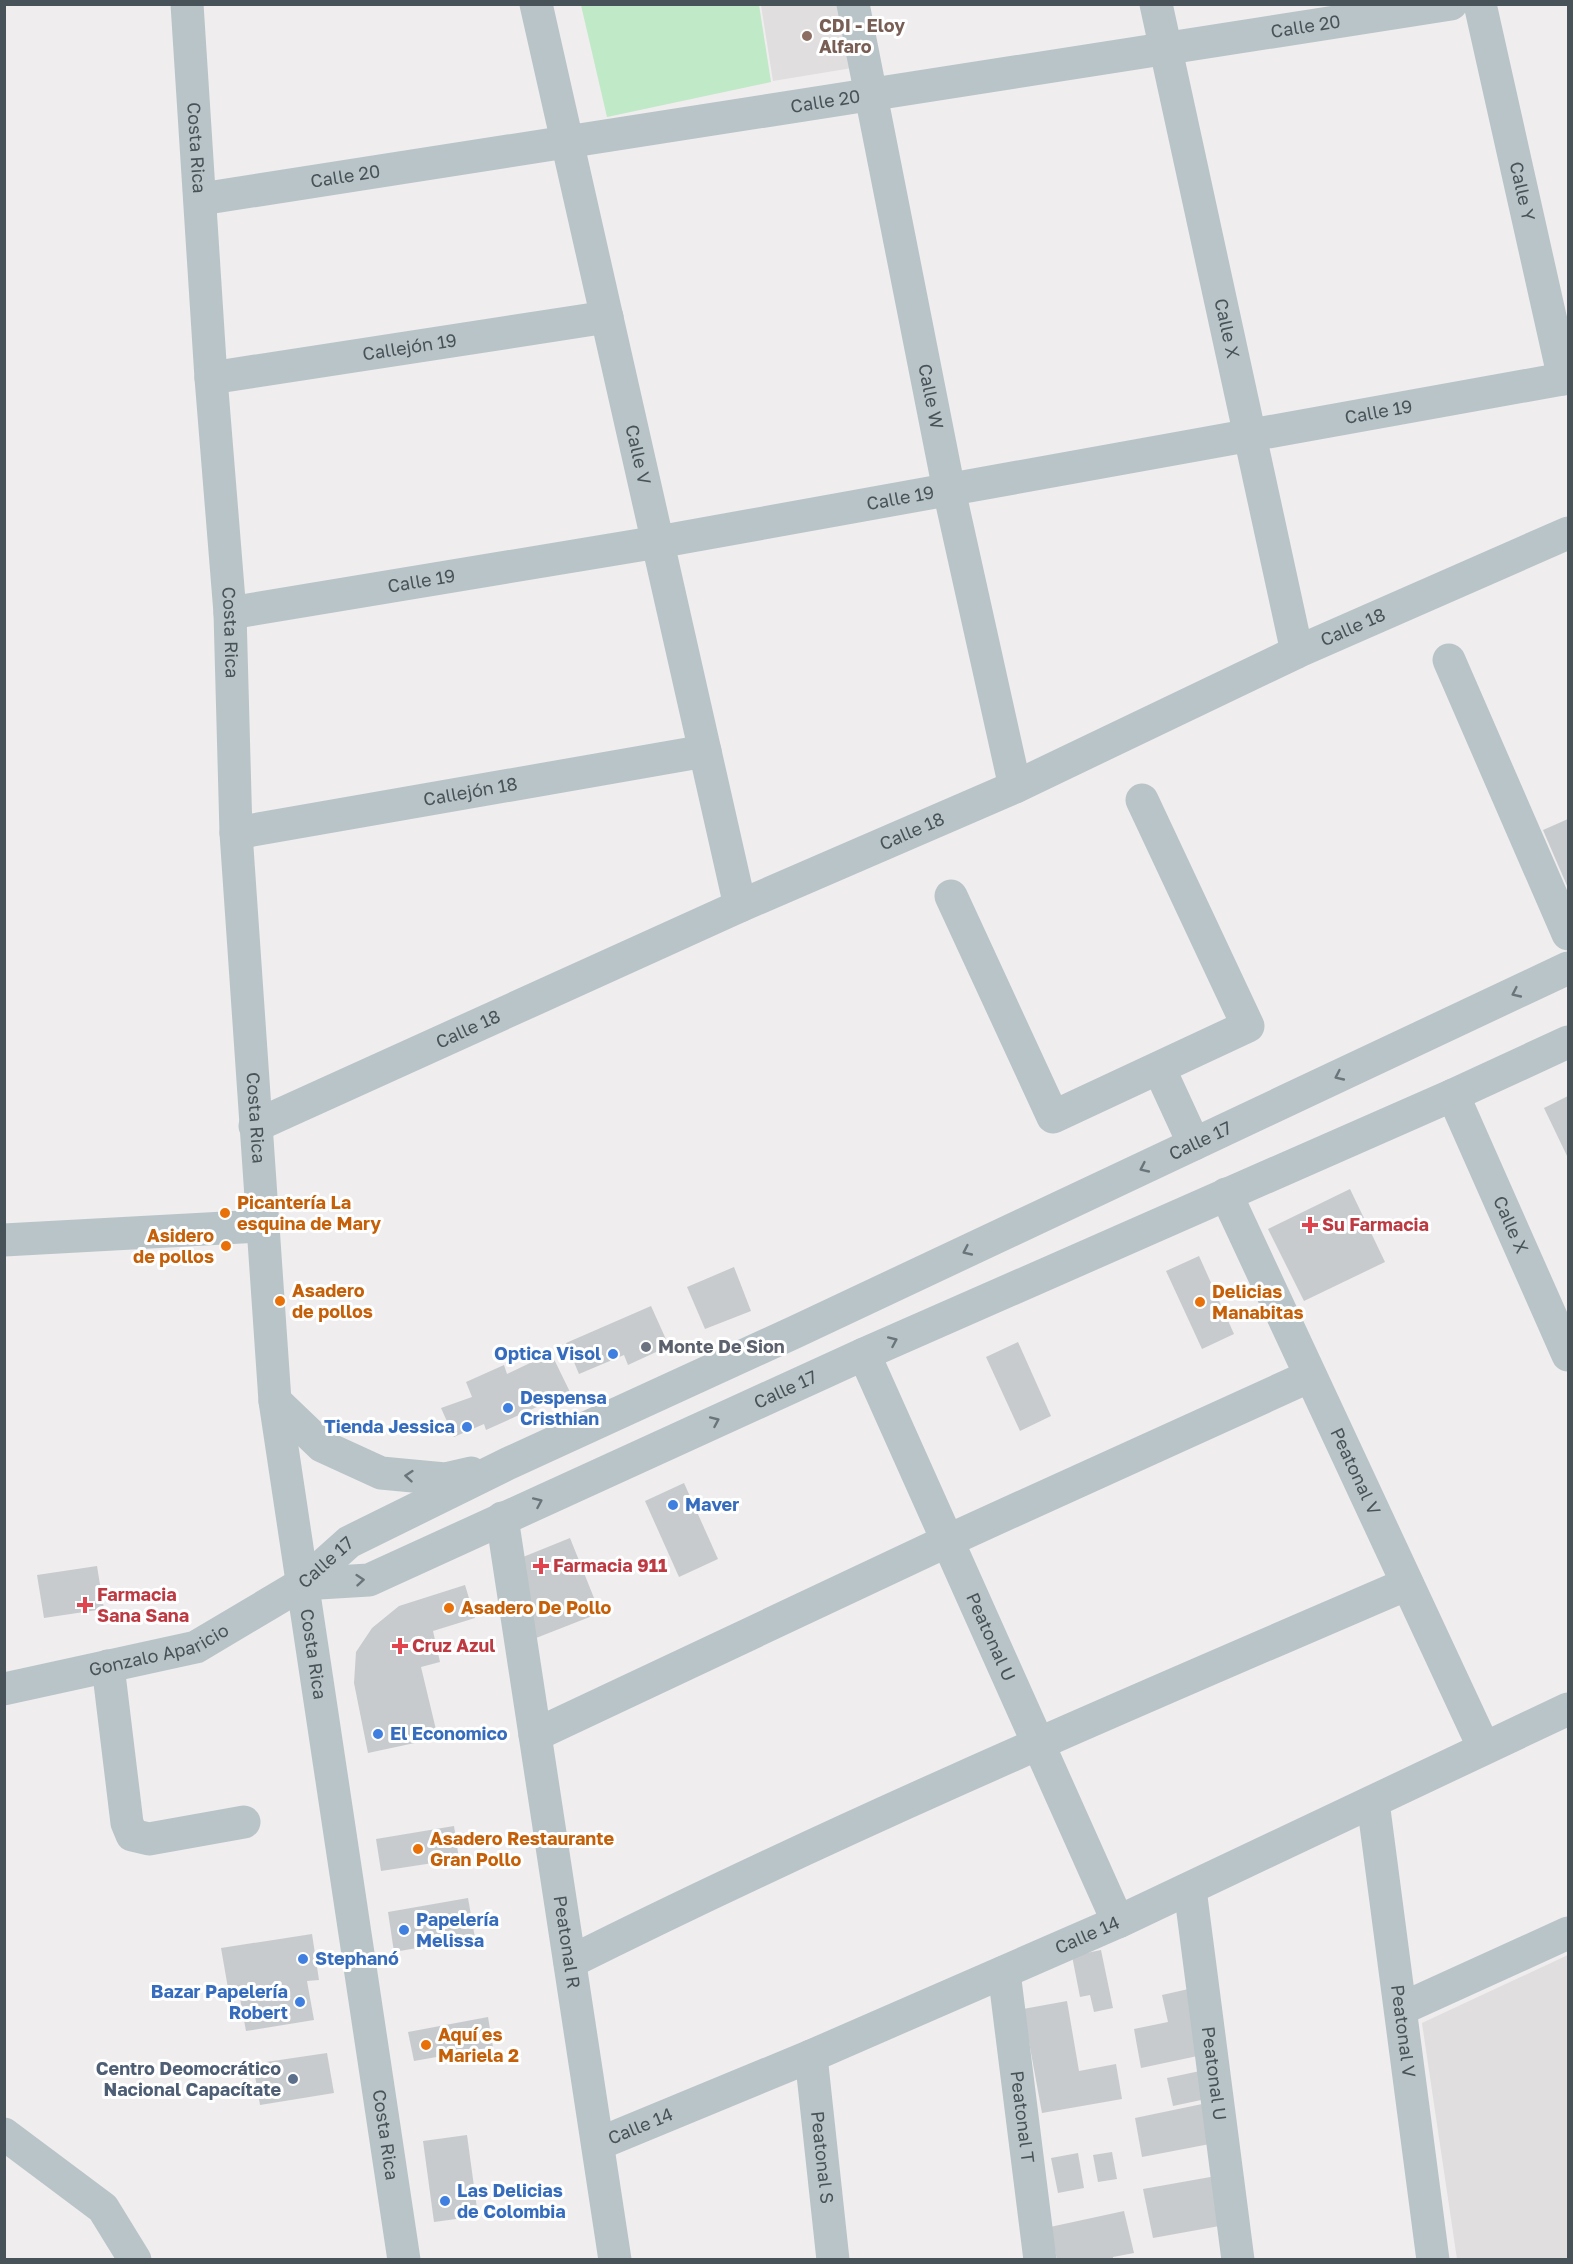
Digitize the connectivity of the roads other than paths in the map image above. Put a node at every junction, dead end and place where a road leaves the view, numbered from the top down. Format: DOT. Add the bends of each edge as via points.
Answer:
graph roads {
  1 [pos="186,4"];
  2 [pos="536,4"];
  3 [pos="853,4"];
  4 [pos="1156,4"];
  5 [pos="1451,4"];
  6 [pos="1480,4"];
  7 [pos="1166,48"];
  8 [pos="870,96"];
  9 [pos="567,141"];
  10 [pos="201,199"];
  11 [pos="607,317"];
  12 [pos="211,378"];
  13 [pos="1566,379"];
  14 [pos="1250,436"];
  15 [pos="949,490"];
  16 [pos="1569,533"];
  17 [pos="658,542"];
  18 [pos="230,613"];
  19 [pos="1297,652"];
  20 [pos="1449,660"];
  21 [pos="705,751"];
  22 [pos="1015,787"];
  23 [pos="1142,800"];
  24 [pos="236,833"];
  25 [pos="951,896"];
  26 [pos="740,906"];
  27 [pos="1569,934"];
  28 [pos="1569,968"];
  29 [pos="1569,1042"];
  30 [pos="1159,1068"];
  31 [pos="1453,1095"];
  32 [pos="255,1126"];
  33 [pos="1194,1144"];
  34 [pos="1226,1194"];
  35 [pos="261,1226"];
  36 [pos="4,1240"];
  37 [pos="1557,1299"];
  38 [pos="864,1354"];
  39 [pos="1569,1355"];
  40 [pos="1310,1376"];
  41 [pos="275,1401"];
  42 [pos="507,1464"];
  43 [pos="502,1518"];
  44 [pos="947,1541"];
  45 [pos="302,1584"];
  46 [pos="1407,1584"];
  47 [pos="108,1666"];
  48 [pos="4,1689"];
  49 [pos="1569,1708"];
  50 [pos="535,1735"];
  51 [pos="1038,1743"];
  52 [pos="1484,1748"];
  53 [pos="1373,1802"];
  54 [pos="244,1822"];
  55 [pos="1190,1889"];
  56 [pos="1118,1922"];
  57 [pos="1569,1933"];
  58 [pos="570,1962"];
  59 [pos="1004,1972"];
  60 [pos="1401,2009"];
  61 [pos="811,2056"];
  62 [pos="4,2134"];
  63 [pos="598,2144"];
  64 [pos="135,2259"];
  65 [pos="404,2259"];
  66 [pos="615,2259"];
  67 [pos="833,2259"];
  68 [pos="1040,2259"];
  69 [pos="1238,2259"];
  70 [pos="1433,2259"];
  1 -- 10 [label="street, Costa Rica"];
  2 -- 9 [label="street, Calle V"];
  3 -- 8 [label="street, Calle W"];
  4 -- 7 [label="street, Calle X"];
  5 -- 7 [label="street, Calle 20"];
  6 -- 13 [label="street, Calle Y"];
  7 -- 8 [label="street, Calle 20"];
  7 -- 14 [label="street, Calle X"];
  8 -- 9 [label="street, Calle 20"];
  8 -- 15 [label="street, Calle W"];
  9 -- 10 [label="street, Calle 20"];
  9 -- 11 [label="street, Calle V"];
  10 -- 12 [label="street, Costa Rica"];
  11 -- 12 [label="street, Callejón 19"];
  11 -- 17 [label="street, Calle V"];
  12 -- 18 [label="street, Costa Rica"];
  13 -- 14 [label="street, Calle 19"];
  14 -- 15 [label="street, Calle 19"];
  14 -- 19 [label="street, Calle X"];
  15 -- 17 [label="street, Calle 19"];
  15 -- 22 [label="street, Calle W"];
  16 -- 19 [label="street, Calle 18"];
  17 -- 18 [label="street, Calle 19"];
  17 -- 21 [label="street, Calle V"];
  18 -- 24 [label="street, Costa Rica"];
  19 -- 22 [label="street, Calle 18"];
  20 -- 27 [label="street"];
  21 -- 24 [label="street, Callejón 18"];
  21 -- 26 [label="street, Calle V"];
  22 -- 26 [label="street, Calle 18"];
  23 -- 30 [label="street" via="1248,1026"];
  24 -- 32 [label="street, Costa Rica"];
  25 -- 30 [label="street" via="1053,1117"];
  26 -- 32 [label="street, Calle 18"];
  28 -- 33 [label="street, Calle 17, one-way"];
  29 -- 31 [label="street, Calle 17"];
  30 -- 33 [label="street"];
  31 -- 34 [label="street, Calle 17"];
  31 -- 37 [label="street, Calle X"];
  32 -- 35 [label="street, Costa Rica"];
  33 -- 42 [label="street, Calle 17, one-way"];
  38 -- 34 [label="street, Calle 17, one-way"];
  34 -- 40 [label="street, Peatonal V"];
  35 -- 36 [label="street"];
  35 -- 41 [label="street, Costa Rica"];
  37 -- 39 [label="street, Calle X"];
  43 -- 38 [label="street, Calle 17, one-way"];
  38 -- 44 [label="street, Peatonal U"];
  40 -- 44 [label="street"];
  40 -- 46 [label="street, Peatonal V"];
  42 -- 41 [label="street, one-way" via="445,1479 381,1473 322,1446"];
  41 -- 45 [label="street, Costa Rica"];
  42 -- 45 [label="street, Calle 17" via="349,1542"];
  45 -- 43 [label="street, Calle 17, one-way" via="369,1580"];
  43 -- 50 [label="street, Peatonal R"];
  44 -- 50 [label="street"];
  44 -- 51 [label="street, Peatonal U"];
  45 -- 47 [label="street, Gonzalo Aparicio" via="196,1647"];
  45 -- 65 [label="street, Costa Rica"];
  46 -- 51 [label="street"];
  46 -- 52 [label="street, Peatonal V"];
  47 -- 48 [label="street, Gonzalo Aparicio"];
  47 -- 54 [label="street" via="127,1824 132,1835 148,1839"];
  49 -- 52 [label="street, Calle 14"];
  50 -- 58 [label="street, Peatonal R"];
  51 -- 56 [label="street, Peatonal U"];
  51 -- 58 [label="street" via="710,1892"];
  52 -- 53 [label="street, Calle 14"];
  53 -- 55 [label="street, Calle 14"];
  53 -- 60 [label="street, Peatonal V"];
  55 -- 56 [label="street, Calle 14"];
  55 -- 69 [label="street, Peatonal U"];
  56 -- 59 [label="street, Calle 14"];
  57 -- 60 [label="street"];
  58 -- 63 [label="street, Peatonal R"];
  59 -- 61 [label="street, Calle 14"];
  59 -- 68 [label="street, Peatonal T"];
  60 -- 70 [label="street, Peatonal V"];
  61 -- 63 [label="street, Calle 14"];
  61 -- 67 [label="street, Peatonal S"];
  62 -- 64 [label="street" via="103,2208"];
  63 -- 66 [label="street, Peatonal R"];
}
